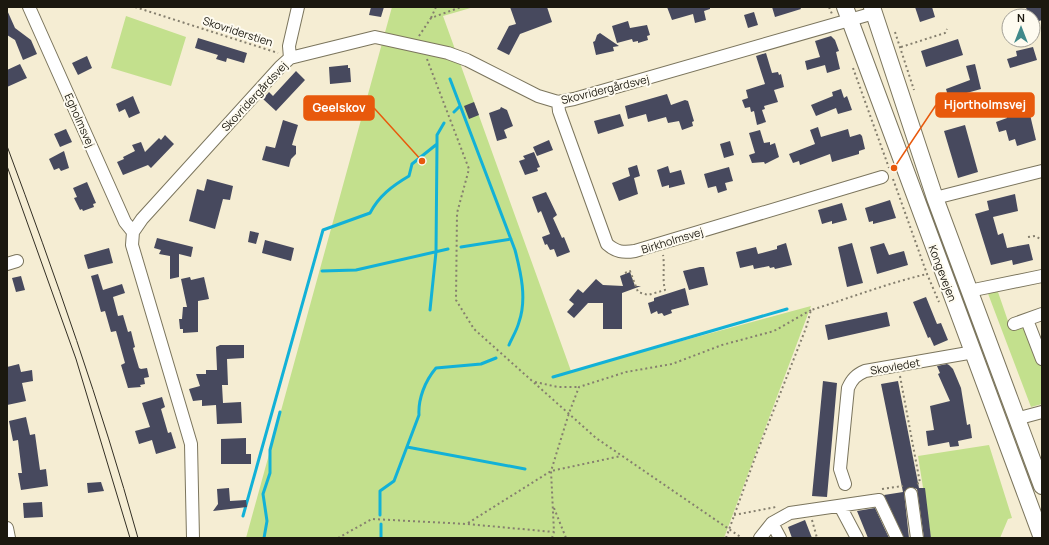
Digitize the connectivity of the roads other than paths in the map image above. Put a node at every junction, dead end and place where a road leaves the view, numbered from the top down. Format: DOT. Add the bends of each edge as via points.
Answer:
graph roads {
  1 [pos="29,7"];
  2 [pos="298,7"];
  3 [pos="873,10"];
  4 [pos="842,13"];
  5 [pos="290,58"];
  6 [pos="558,102"];
  7 [pos="1042,170"];
  8 [pos="882,177"];
  9 [pos="935,198"];
  10 [pos="133,232"];
  11 [pos="1042,276"];
  12 [pos="969,291"];
  13 [pos="1042,314"];
  14 [pos="1027,320"];
  15 [pos="1014,324"];
  16 [pos="974,352"];
  17 [pos="1042,359"];
  18 [pos="1042,412"];
  19 [pos="1016,419"];
  20 [pos="846,484"];
  21 [pos="1042,486"];
  22 [pos="910,488"];
  23 [pos="1025,491"];
  24 [pos="840,506"];
  25 [pos="1042,517"];
  26 [pos="772,523"];
  27 [pos="7,528"];
  28 [pos="1041,537"];
  29 [pos="9,538"];
  30 [pos="193,538"];
  31 [pos="760,538"];
  32 [pos="780,538"];
  33 [pos="857,538"];
  34 [pos="897,538"];
  35 [pos="917,538"];
  1 -- 10 [label="street, Egholmsvej" via="125,222"];
  2 -- 5 [label="street" via="289,46"];
  3 -- 4 [label="street, Skovridergårdsvej"];
  3 -- 9 [label="main road, Kongevejen"];
  4 -- 6 [label="street, Skovridergårdsvej" via="574,100"];
  4 -- 16 [label="main road, Kongevejen"];
  5 -- 6 [label="street, Skovridergårdsvej" via="375,37 448,53 538,96"];
  5 -- 10 [label="street, Skovridergårdsvej" via="142,219"];
  6 -- 8 [label="street, Birkholmsvej" via="607,244 614,250 625,253"];
  7 -- 9 [label="street"];
  9 -- 12 [label="main road, Kongevejen"];
  10 -- 30 [label="street" via="132,245 190,444"];
  11 -- 12 [label="street"];
  12 -- 19 [label="main road, Kongevejen"];
  13 -- 14 [label="street"];
  14 -- 15 [label="street"];
  14 -- 17 [label="street"];
  16 -- 20 [label="street, Skovledet" via="865,372 851,381 848,388 840,469"];
  16 -- 23 [label="main road, Kongevejen"];
  18 -- 19 [label="street"];
  19 -- 21 [label="main road, Kongevejen"];
  22 -- 35 [label="street"];
  23 -- 25 [label="main road"];
  23 -- 28 [label="main road, Kongevejen"];
  24 -- 26 [label="street" via="790,513"];
  24 -- 33 [label="street"];
  24 -- 34 [label="street" via="878,500"];
  26 -- 31 [label="street"];
  26 -- 32 [label="street"];
  27 -- 29 [label="street"];
}
